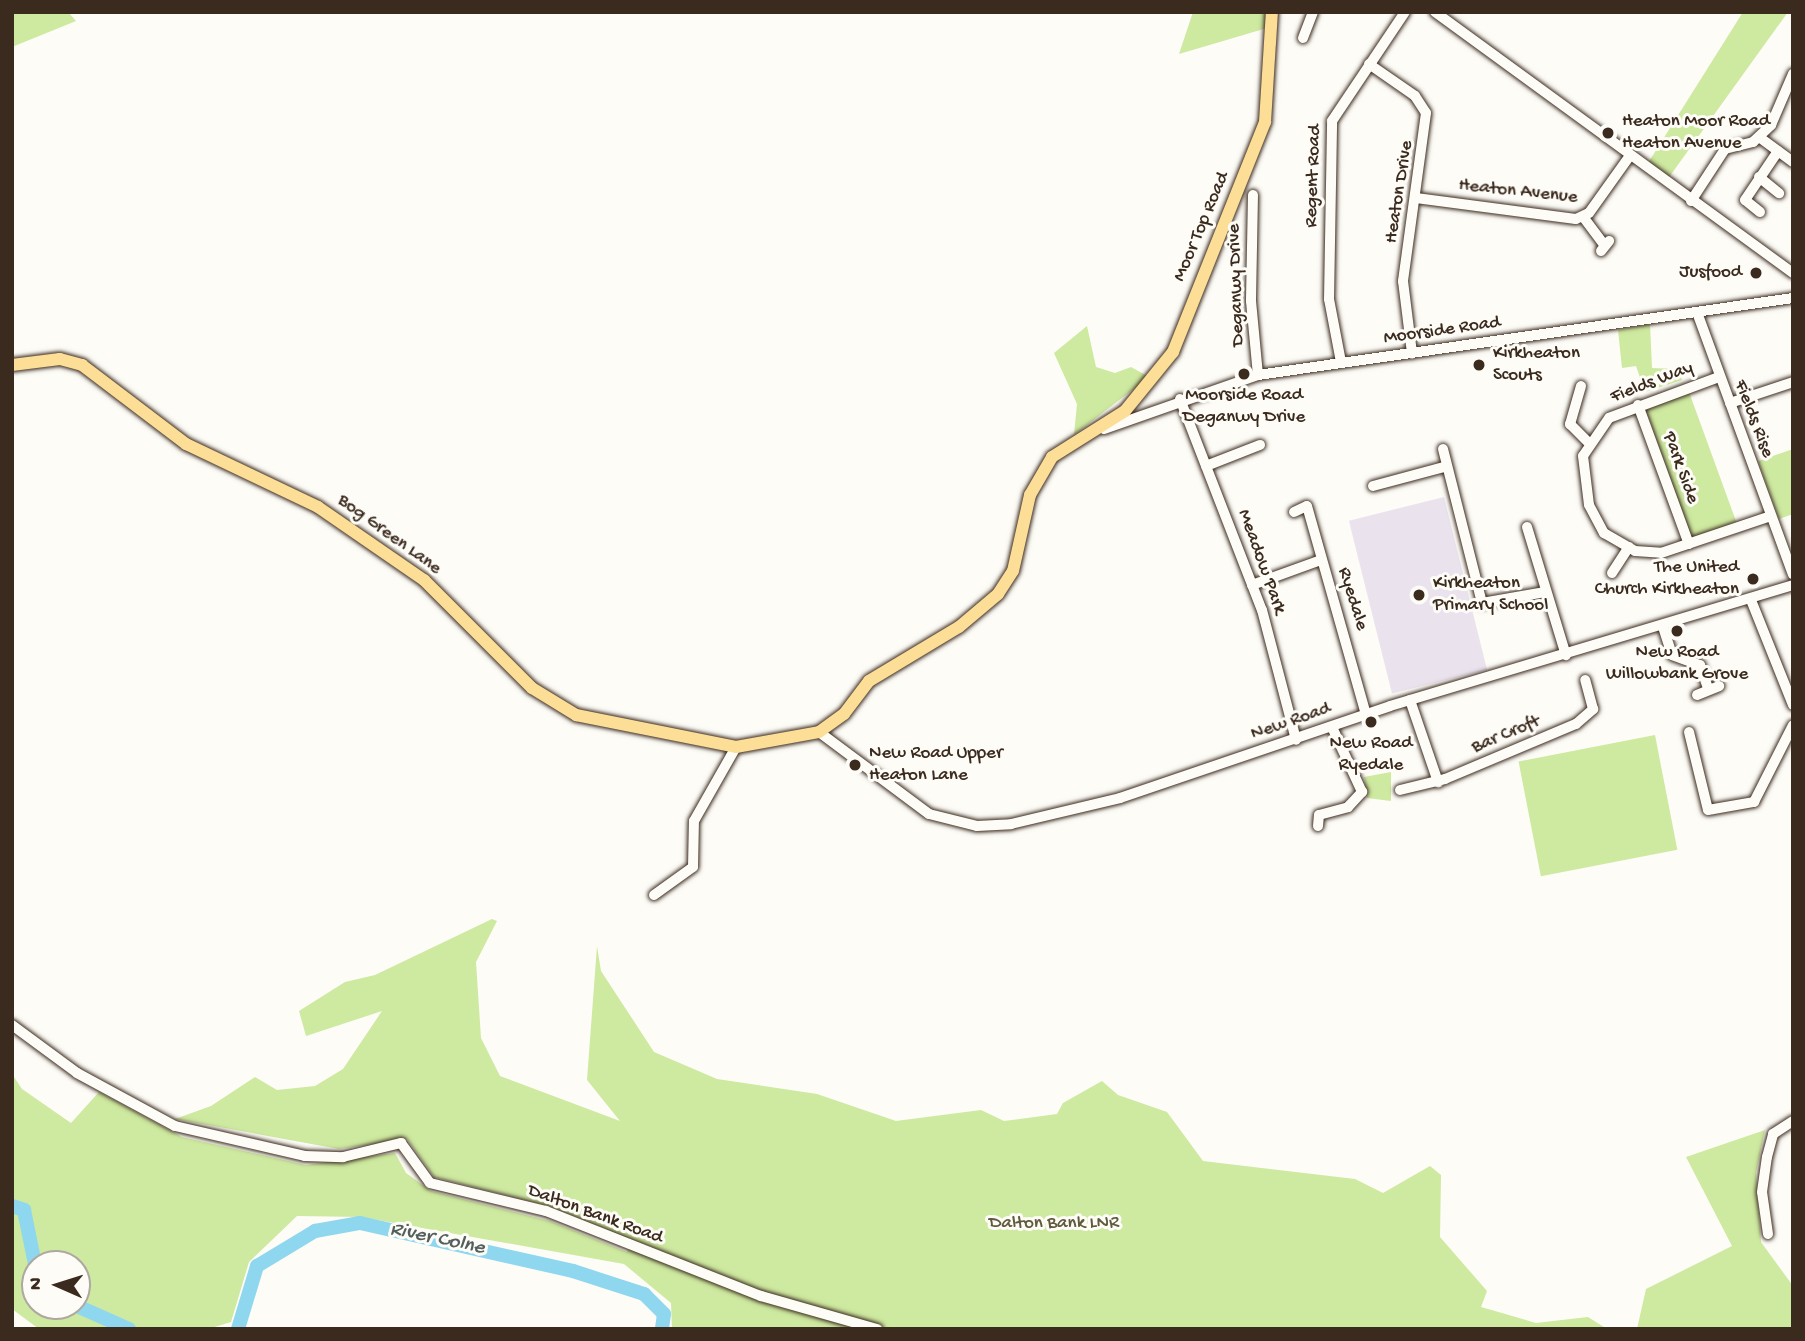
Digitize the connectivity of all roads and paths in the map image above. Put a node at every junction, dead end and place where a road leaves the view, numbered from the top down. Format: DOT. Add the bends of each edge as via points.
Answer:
graph roads {
  1 [pos="1272,12"];
  2 [pos="1313,12"];
  3 [pos="1405,12"];
  4 [pos="1434,12"];
  5 [pos="1303,38"];
  6 [pos="1369,64"];
  7 [pos="1793,74"];
  8 [pos="1759,137"];
  9 [pos="1778,151"];
  10 [pos="1629,157"];
  11 [pos="1793,162"];
  12 [pos="1759,177"];
  13 [pos="1779,192"];
  14 [pos="1253,195"];
  15 [pos="1416,198"];
  16 [pos="1691,201"];
  17 [pos="1760,212"];
  18 [pos="1584,218"];
  19 [pos="1605,246"];
  20 [pos="1791,270"];
  21 [pos="1793,298"];
  22 [pos="1698,315"];
  23 [pos="1412,353"];
  24 [pos="1340,362"];
  25 [pos="12,365"];
  26 [pos="1258,375"];
  27 [pos="1719,377"];
  28 [pos="1793,382"];
  29 [pos="1581,386"];
  30 [pos="1180,400"];
  31 [pos="1730,403"];
  32 [pos="1638,405"];
  33 [pos="1104,429"];
  34 [pos="1588,442"];
  35 [pos="1261,445"];
  36 [pos="1443,449"];
  37 [pos="1206,466"];
  38 [pos="1444,467"];
  39 [pos="1373,486"];
  40 [pos="1294,512"];
  41 [pos="1771,516"];
  42 [pos="1527,527"];
  43 [pos="1689,544"];
  44 [pos="1629,547"];
  45 [pos="1321,560"];
  46 [pos="1612,573"];
  47 [pos="1793,573"];
  48 [pos="1252,585"];
  49 [pos="1793,585"];
  50 [pos="1545,592"];
  51 [pos="1751,600"];
  52 [pos="1663,627"];
  53 [pos="1566,655"];
  54 [pos="1585,680"];
  55 [pos="1697,695"];
  56 [pos="1410,700"];
  57 [pos="1793,705"];
  58 [pos="1366,715"];
  59 [pos="1793,725"];
  60 [pos="1332,727"];
  61 [pos="819,732"];
  62 [pos="1694,737"];
  63 [pos="1296,740"];
  64 [pos="736,747"];
  65 [pos="1438,782"];
  66 [pos="1400,790"];
  67 [pos="1318,826"];
  68 [pos="654,895"];
  69 [pos="12,1025"];
  70 [pos="1793,1121"];
  71 [pos="1768,1234"];
  72 [pos="877,1329"];
  1 -- 33 [label="main road, Moor Top Road" via="1270,95 1257,147 1173,352"];
  2 -- 5 [label="street"];
  3 -- 6 [label="street, Regent Road"];
  4 -- 10 [label="street"];
  6 -- 15 [label="street, Heaton Drive" via="1415,96 1426,113"];
  6 -- 24 [label="street, Regent Road" via="1332,121 1329,299"];
  7 -- 8 [label="street" via="1771,125"];
  8 -- 9 [label="street"];
  8 -- 16 [label="street" via="1725,149"];
  9 -- 11 [label="street"];
  9 -- 12 [label="street"];
  10 -- 16 [label="street"];
  10 -- 18 [label="street, Heaton Avenue"];
  12 -- 13 [label="street"];
  12 -- 17 [label="street" via="1745,200"];
  14 -- 26 [label="street, Deganwy Drive" via="1251,302"];
  15 -- 18 [label="street, Heaton Avenue"];
  15 -- 23 [label="street, Heaton Drive" via="1403,281"];
  16 -- 20 [label="street"];
  18 -- 19 [label="street"];
  21 -- 22 [label="street, Moorside Road"];
  22 -- 23 [label="street, Moorside Road"];
  22 -- 27 [label="street, Fields Rise"];
  23 -- 24 [label="street, Moorside Road"];
  24 -- 26 [label="street, Moorside Road"];
  25 -- 64 [label="main road, Bog Green Lane" via="60,359 82,365 186,444 318,507 424,580 532,688 576,715"];
  26 -- 30 [label="street, Moorside Road"];
  27 -- 31 [label="street, Fields Rise"];
  27 -- 32 [label="street, Fields Way"];
  28 -- 31 [label="street"];
  29 -- 34 [label="street" via="1570,424"];
  30 -- 33 [label="street, Moorside Road"];
  30 -- 37 [label="street, Meadow Park"];
  31 -- 41 [label="street, Fields Rise"];
  32 -- 34 [label="street, Fields Way" via="1609,418"];
  32 -- 43 [label="street, Park Side"];
  33 -- 61 [label="main road, Moor Top Road" via="1052,457 1030,495 1013,571 998,594 959,627 869,681 844,714"];
  34 -- 44 [label="street" via="1582,476 1589,505 1604,533"];
  35 -- 37 [label="street"];
  36 -- 38 [label="street"];
  37 -- 48 [label="street, Meadow Park"];
  38 -- 39 [label="street"];
  38 -- 50 [label="street" via="1482,603"];
  40 -- 45 [label="street, Ryedale" via="1307,506"];
  41 -- 43 [label="street"];
  41 -- 47 [label="street, Fields Rise"];
  42 -- 50 [label="street"];
  43 -- 44 [label="street" via="1661,553"];
  44 -- 46 [label="street"];
  45 -- 48 [label="street"];
  45 -- 58 [label="street, Ryedale"];
  48 -- 63 [label="street, Meadow Park"];
  49 -- 51 [label="street, New Road"];
  50 -- 53 [label="street"];
  51 -- 52 [label="street, New Road"];
  51 -- 57 [label="street"];
  52 -- 53 [label="street, New Road"];
  52 -- 55 [label="street" via="1672,655 1700,665 1713,687"];
  53 -- 56 [label="street, New Road"];
  54 -- 65 [label="street, Bar Croft" via="1593,709 1576,724"];
  56 -- 58 [label="street, New Road"];
  56 -- 65 [label="street"];
  58 -- 60 [label="street, New Road"];
  59 -- 62 [label="street" via="1754,802 1742,806 1708,810 1701,802"];
  60 -- 63 [label="street, New Road"];
  60 -- 67 [label="street" via="1362,792 1348,807 1317,813"];
  61 -- 63 [label="street, New Road" via="929,814 977,826 1057,817"];
  61 -- 64 [label="main road, Bog Green Lane"];
  64 -- 68 [label="street" via="694,821 693,867"];
  65 -- 66 [label="street, Bar Croft"];
  69 -- 72 [label="street, Dalton Bank Road" via="77,1073 175,1126 305,1156 343,1157 401,1143 430,1183 546,1211 761,1296"];
  70 -- 71 [label="street" via="1773,1134 1767,1157"];
}
